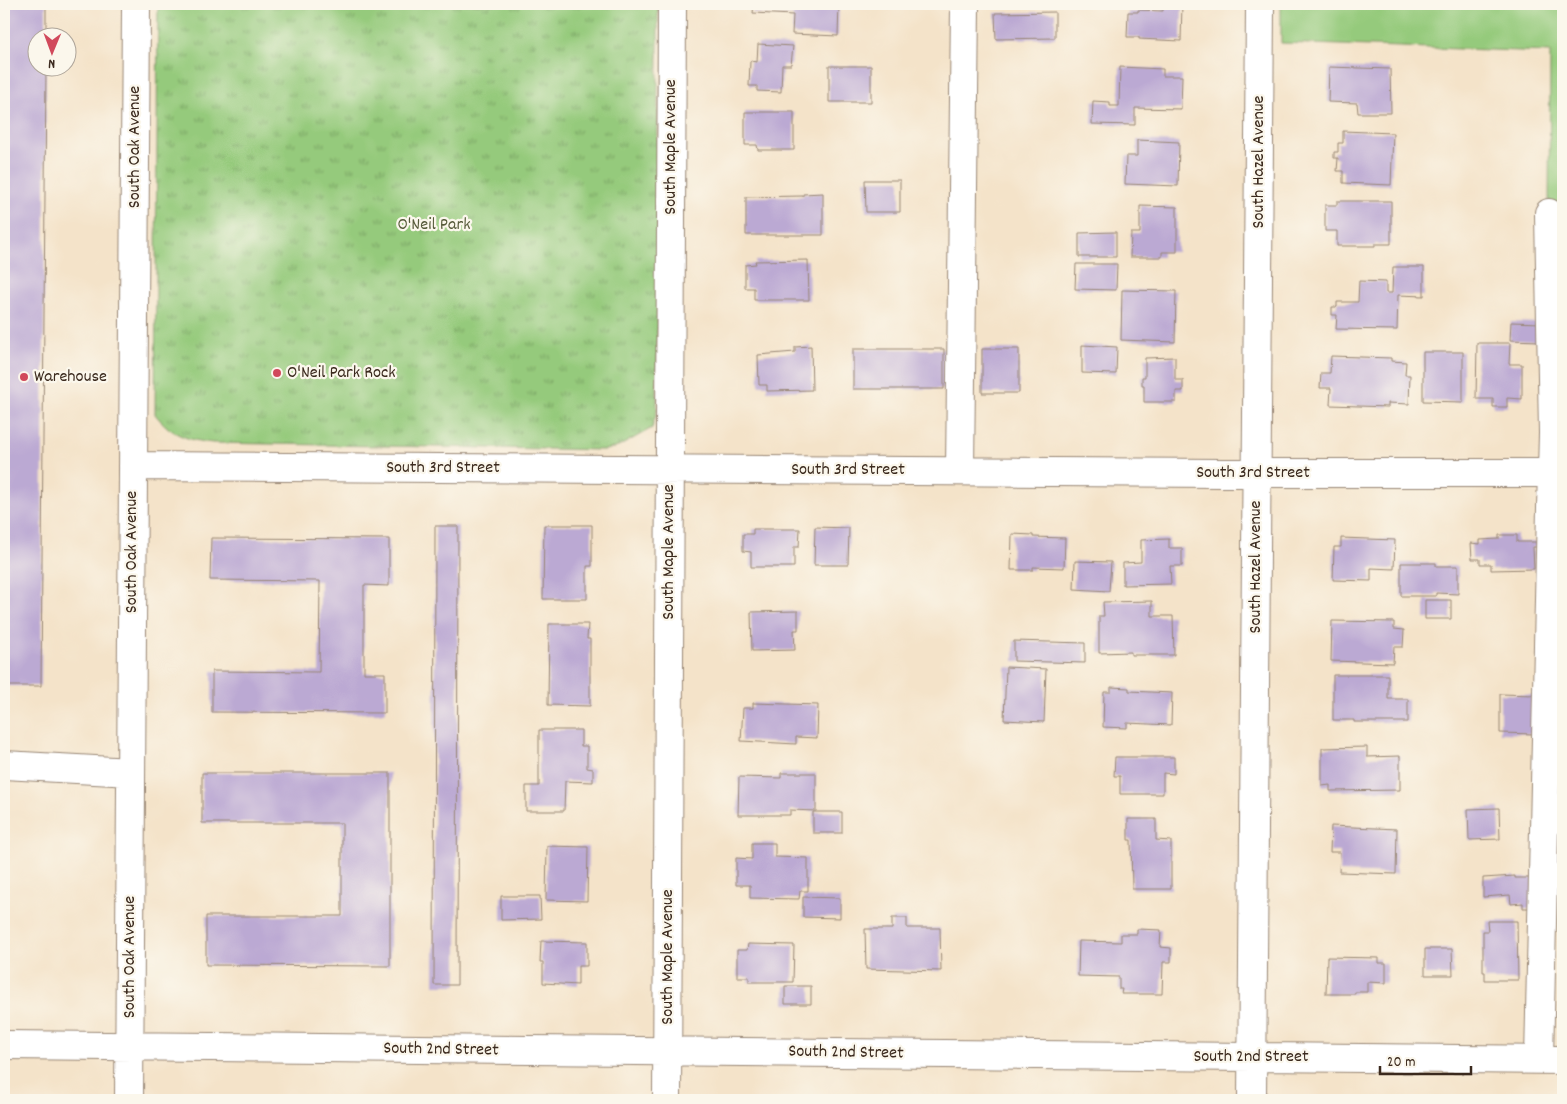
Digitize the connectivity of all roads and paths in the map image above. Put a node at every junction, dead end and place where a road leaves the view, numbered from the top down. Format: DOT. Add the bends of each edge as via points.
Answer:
graph roads {
  1 [pos="136,4"];
  2 [pos="672,4"];
  3 [pos="965,4"];
  4 [pos="1260,4"];
  5 [pos="1549,213"];
  6 [pos="132,466"];
  7 [pos="670,469"];
  8 [pos="960,471"];
  9 [pos="1256,473"];
  10 [pos="1557,473"];
  11 [pos="4,765"];
  12 [pos="131,772"];
  13 [pos="4,1045"];
  14 [pos="129,1047"];
  15 [pos="668,1052"];
  16 [pos="1253,1057"];
  17 [pos="1551,1060"];
  18 [pos="128,1100"];
  19 [pos="667,1100"];
  20 [pos="1252,1100"];
  1 -- 6 [label="street, South Oak Avenue"];
  2 -- 7 [label="street, South Maple Avenue"];
  3 -- 8 [label="street"];
  4 -- 9 [label="street, South Hazel Avenue"];
  5 -- 10 [label="street" via="1553,433"];
  6 -- 7 [label="street, South 3rd Street"];
  6 -- 12 [label="street, South Oak Avenue"];
  7 -- 8 [label="street, South 3rd Street"];
  7 -- 15 [label="street, South Maple Avenue"];
  8 -- 9 [label="street, South 3rd Street"];
  9 -- 10 [label="street, South 3rd Street"];
  9 -- 16 [label="street, South Hazel Avenue"];
  10 -- 17 [label="street"];
  11 -- 12 [label="street"];
  12 -- 14 [label="street, South Oak Avenue"];
  13 -- 14 [label="street, South 2nd Street"];
  14 -- 15 [label="street, South 2nd Street"];
  14 -- 18 [label="street, South Oak Avenue"];
  15 -- 16 [label="street, South 2nd Street"];
  15 -- 19 [label="street, South Maple Avenue"];
  16 -- 17 [label="street, South 2nd Street"];
  16 -- 20 [label="street, South Hazel Avenue"];
}
